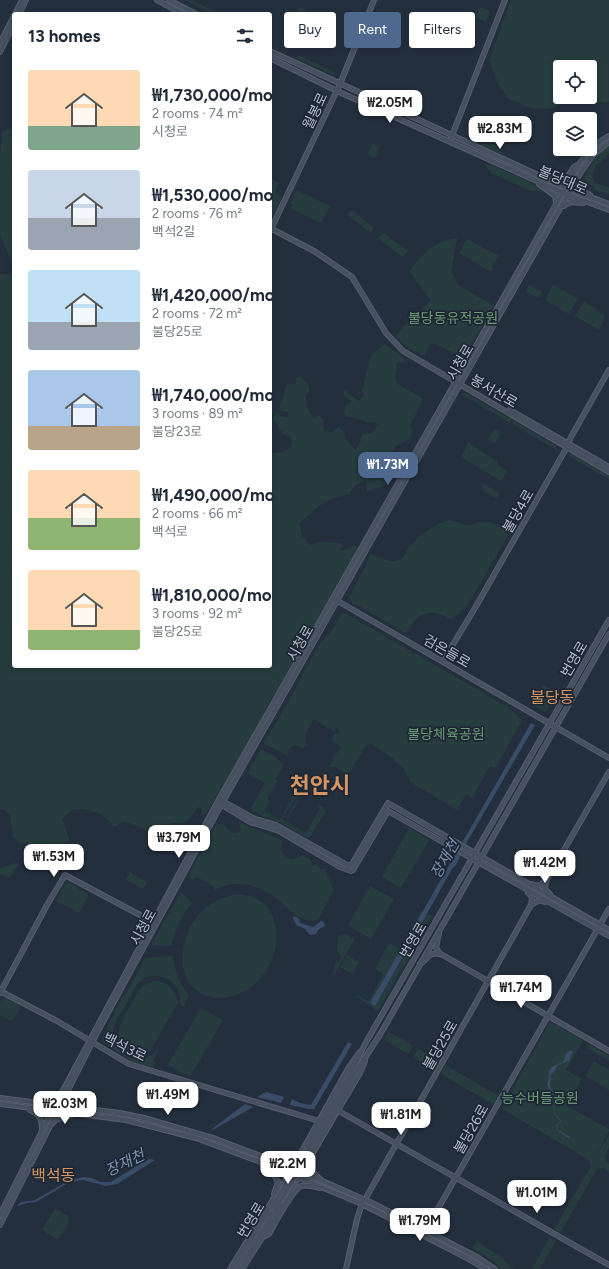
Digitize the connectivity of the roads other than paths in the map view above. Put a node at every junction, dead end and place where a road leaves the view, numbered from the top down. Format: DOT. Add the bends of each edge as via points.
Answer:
graph roads {
  1 [pos="22,0"];
  2 [pos="26,0"];
  3 [pos="157,0"];
  4 [pos="169,0"];
  5 [pos="374,0"];
  6 [pos="505,0"];
  7 [pos="16,12"];
  8 [pos="20,12"];
  9 [pos="180,12"];
  10 [pos="192,12"];
  11 [pos="12,21"];
  12 [pos="12,28"];
  13 [pos="0,43"];
  14 [pos="0,52"];
  15 [pos="272,52"];
  16 [pos="272,59"];
  17 [pos="340,84"];
  18 [pos="337,91"];
  19 [pos="452,136"];
  20 [pos="609,136"];
  21 [pos="450,142"];
  22 [pos="609,142"];
  23 [pos="579,164"];
  24 [pos="579,175"];
  25 [pos="542,177"];
  26 [pos="534,180"];
  27 [pos="568,189"];
  28 [pos="566,194"];
  29 [pos="597,200"];
  30 [pos="587,203"];
  31 [pos="609,204"];
  32 [pos="557,210"];
  33 [pos="609,210"];
  34 [pos="272,226"];
  35 [pos="272,228"];
  36 [pos="609,370"];
  37 [pos="459,382"];
  38 [pos="568,445"];
  39 [pos="609,467"];
  40 [pos="609,472"];
  41 [pos="336,600"];
  42 [pos="609,620"];
  43 [pos="609,634"];
  44 [pos="442,661"];
  45 [pos="550,724"];
  46 [pos="555,727"];
  47 [pos="609,758"];
  48 [pos="609,772"];
  49 [pos="220,802"];
  50 [pos="414,818"];
  51 [pos="403,819"];
  52 [pos="411,824"];
  53 [pos="424,824"];
  54 [pos="476,854"];
  55 [pos="482,857"];
  56 [pos="473,859"];
  57 [pos="479,862"];
  58 [pos="546,881"];
  59 [pos="527,883"];
  60 [pos="524,888"];
  61 [pos="555,899"];
  62 [pos="553,904"];
  63 [pos="531,905"];
  64 [pos="609,909"];
  65 [pos="155,923"];
  66 [pos="600,925"];
  67 [pos="597,930"];
  68 [pos="609,930"];
  69 [pos="439,932"];
  70 [pos="609,936"];
  71 [pos="441,954"];
  72 [pos="420,964"];
  73 [pos="489,981"];
  74 [pos="0,992"];
  75 [pos="548,1016"];
  76 [pos="91,1042"];
  77 [pos="365,1044"];
  78 [pos="371,1048"];
  79 [pos="609,1051"];
  80 [pos="0,1098"];
  81 [pos="0,1104"];
  82 [pos="58,1105"];
  83 [pos="26,1108"];
  84 [pos="337,1110"];
  85 [pos="54,1112"];
  86 [pos="76,1114"];
  87 [pos="319,1121"];
  88 [pos="49,1128"];
  89 [pos="42,1130"];
  90 [pos="397,1143"];
  91 [pos="316,1148"];
  92 [pos="309,1149"];
  93 [pos="299,1157"];
  94 [pos="268,1159"];
  95 [pos="309,1161"];
  96 [pos="269,1166"];
  97 [pos="292,1169"];
  98 [pos="302,1172"];
  99 [pos="289,1174"];
  100 [pos="456,1177"];
  101 [pos="299,1178"];
  102 [pos="325,1186"];
  103 [pos="277,1193"];
  104 [pos="286,1198"];
  105 [pos="364,1200"];
  106 [pos="276,1201"];
  107 [pos="0,1215"];
  108 [pos="431,1221"];
  109 [pos="415,1224"];
  110 [pos="0,1225"];
  111 [pos="437,1236"];
  112 [pos="263,1237"];
  113 [pos="609,1265"];
  114 [pos="230,1269"];
  115 [pos="233,1269"];
  116 [pos="238,1269"];
  117 [pos="242,1269"];
  118 [pos="346,1269"];
  119 [pos="486,1269"];
  120 [pos="495,1269"];
  1 -- 7 [label="street"];
  2 -- 8 [label="street"];
  3 -- 9 [label="street"];
  4 -- 10 [label="street"];
  5 -- 17 [label="street, 월봉로"];
  6 -- 19 [label="street"];
  11 -- 13 [label="street"];
  12 -- 14 [label="street"];
  15 -- 17 [label="street, 불당대로"];
  16 -- 18 [label="street, 불당대로"];
  17 -- 18 [label="street, 월봉로"];
  17 -- 19 [label="street, 불당대로"];
  18 -- 21 [label="street, 불당대로"];
  18 -- 34 [label="street, 월봉로"];
  19 -- 21 [label="street"];
  19 -- 25 [label="street, 불당대로"];
  20 -- 23 [label="street" via="596,144"];
  21 -- 26 [label="street, 불당대로"];
  22 -- 24 [label="street" via="593,155"];
  23 -- 25 [label="street" via="562,180"];
  23 -- 27 [label="street"];
  24 -- 27 [label="street"];
  24 -- 29 [label="street" via="577,183 580,189"];
  25 -- 27 [label="street, 불당대로"];
  26 -- 28 [label="street, 불당대로"];
  26 -- 32 [label="street" via="555,196"];
  27 -- 28 [label="street, 시청로"];
  27 -- 29 [label="street, 불당대로"];
  28 -- 30 [label="street, 불당대로"];
  28 -- 32 [label="street, 시청로"];
  29 -- 31 [label="street, 불당대로"];
  30 -- 32 [label="street" via="567,202"];
  30 -- 33 [label="street, 불당대로"];
  32 -- 37 [label="street, 시청로"];
  35 -- 37 [label="street, 봉서산로" via="314,249 353,276 394,340 404,349"];
  36 -- 38 [label="street, 불당4로"];
  37 -- 38 [label="street, 봉서산로"];
  37 -- 41 [label="street, 시청로"];
  38 -- 39 [label="street, 봉서산로"];
  38 -- 40 [label="street, 봉서산로"];
  38 -- 44 [label="street, 불당4로"];
  41 -- 44 [label="street, 검은들로"];
  41 -- 49 [label="street, 시청로"];
  42 -- 45 [label="street, 번영로"];
  43 -- 46 [label="street, 번영로"];
  44 -- 45 [label="street, 검은들로"];
  45 -- 46 [label="street, 검은들로"];
  45 -- 54 [label="street, 번영로"];
  46 -- 47 [label="street, 검은들로"];
  46 -- 55 [label="street, 번영로"];
  48 -- 58 [label="street"];
  49 -- 50 [label="street" via="255,819 276,825 349,866 388,803"];
  49 -- 51 [label="street" via="250,822 277,830 351,871 388,811"];
  49 -- 65 [label="street, 시청로"];
  50 -- 51 [label="street" via="403,814"];
  50 -- 53 [label="street"];
  51 -- 52 [label="street"];
  52 -- 53 [label="street" via="423,827"];
  52 -- 56 [label="street"];
  53 -- 54 [label="street"];
  54 -- 55 [label="street"];
  54 -- 56 [label="street, 번영로"];
  55 -- 57 [label="street, 번영로"];
  55 -- 59 [label="street"];
  56 -- 57 [label="street"];
  56 -- 77 [label="street, 번영로"];
  57 -- 60 [label="street"];
  57 -- 69 [label="street, 번영로"];
  58 -- 59 [label="street" via="538,886"];
  58 -- 61 [label="street" via="545,889"];
  59 -- 61 [label="street"];
  60 -- 62 [label="street"];
  60 -- 63 [label="street" via="532,896"];
  61 -- 66 [label="street"];
  62 -- 63 [label="street" via="540,901"];
  62 -- 67 [label="street"];
  63 -- 73 [label="street, 불당25로"];
  64 -- 66 [label="street, 불당26로"];
  65 -- 74 [label="street" via="65,875"];
  65 -- 76 [label="street, 시청로"];
  66 -- 67 [label="street, 불당26로"];
  66 -- 68 [label="street"];
  67 -- 70 [label="street"];
  67 -- 75 [label="street, 불당26로"];
  69 -- 71 [label="street" via="436,948"];
  69 -- 72 [label="street, 번영로"];
  71 -- 72 [label="street" via="432,953"];
  71 -- 73 [label="street"];
  72 -- 78 [label="street, 번영로"];
  73 -- 75 [label="street"];
  73 -- 90 [label="street, 불당25로"];
  74 -- 76 [label="street, 백석3로" via="57,1021"];
  75 -- 79 [label="street"];
  75 -- 100 [label="street, 불당26로"];
  76 -- 82 [label="street, 시청로"];
  76 -- 87 [label="street, 백석3로" via="129,1064"];
  77 -- 87 [label="street"];
  77 -- 92 [label="street, 번영로"];
  78 -- 84 [label="street"];
  78 -- 92 [label="street, 번영로"];
  80 -- 82 [label="street"];
  81 -- 83 [label="street"];
  82 -- 85 [label="street, 시청로"];
  82 -- 94 [label="street" via="144,1118 203,1135"];
  83 -- 85 [label="street"];
  83 -- 89 [label="street" via="41,1118"];
  84 -- 90 [label="street"];
  84 -- 91 [label="street"];
  85 -- 86 [label="street"];
  85 -- 88 [label="street"];
  85 -- 89 [label="street"];
  86 -- 88 [label="street" via="56,1120"];
  86 -- 96 [label="street" via="126,1120 196,1138"];
  87 -- 93 [label="street"];
  88 -- 110 [label="street"];
  89 -- 107 [label="street"];
  90 -- 100 [label="street"];
  90 -- 105 [label="street, 불당25로"];
  91 -- 95 [label="street"];
  91 -- 102 [label="street" via="310,1167"];
  92 -- 106 [label="street, 번영로, bridge"];
  93 -- 94 [label="street" via="286,1162"];
  93 -- 95 [label="street" via="302,1162"];
  93 -- 97 [label="street"];
  94 -- 97 [label="street"];
  95 -- 98 [label="street"];
  96 -- 99 [label="street"];
  96 -- 106 [label="street" via="278,1182"];
  97 -- 98 [label="street"];
  97 -- 99 [label="street"];
  98 -- 101 [label="street"];
  98 -- 102 [label="street"];
  99 -- 101 [label="street"];
  99 -- 103 [label="street"];
  100 -- 108 [label="street, 불당26로"];
  100 -- 113 [label="street"];
  101 -- 102 [label="street"];
  101 -- 104 [label="street"];
  102 -- 105 [label="street"];
  102 -- 105 [label="street"];
  102 -- 112 [label="street" via="302,1186 298,1189 269,1234"];
  103 -- 104 [label="street" via="284,1192"];
  103 -- 106 [label="street"];
  104 -- 112 [label="street"];
  105 -- 109 [label="street"];
  105 -- 118 [label="street, 불당25로"];
  105 -- 119 [label="street"];
  106 -- 114 [label="street"];
  106 -- 115 [label="street, 번영로"];
  106 -- 116 [label="street, 번영로"];
  108 -- 109 [label="street" via="424,1225"];
  108 -- 111 [label="street" via="431,1227"];
  109 -- 111 [label="street"];
  111 -- 120 [label="street" via="478,1257"];
  112 -- 117 [label="street"];
}
